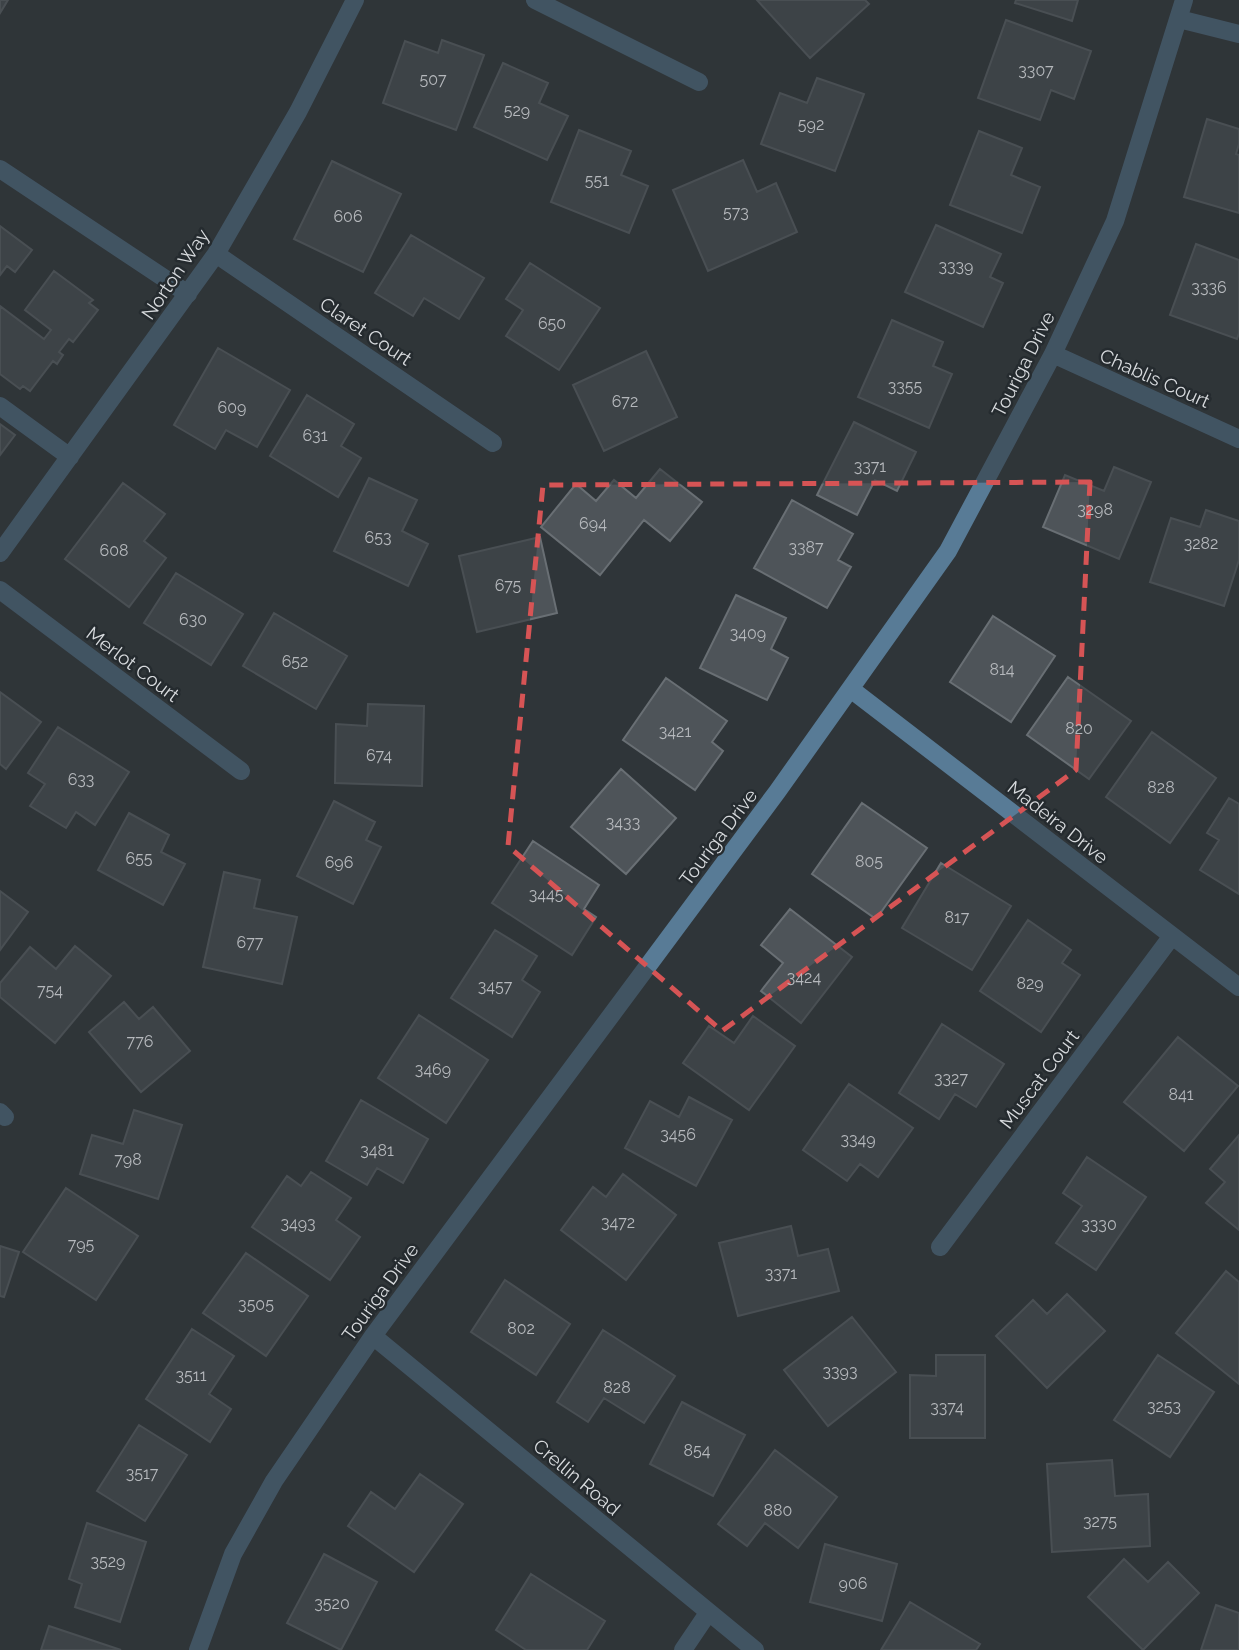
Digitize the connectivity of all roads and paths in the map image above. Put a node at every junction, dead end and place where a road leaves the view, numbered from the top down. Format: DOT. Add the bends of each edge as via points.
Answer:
graph roads {
  1 [pos="355,0"];
  2 [pos="535,0"];
  3 [pos="1184,0"];
  4 [pos="1179,19"];
  5 [pos="1239,34"];
  6 [pos="699,82"];
  7 [pos="0,169"];
  8 [pos="216,254"];
  9 [pos="188,294"];
  10 [pos="1053,354"];
  11 [pos="0,406"];
  12 [pos="1239,439"];
  13 [pos="493,443"];
  14 [pos="69,457"];
  15 [pos="0,553"];
  16 [pos="0,590"];
  17 [pos="852,691"];
  18 [pos="241,771"];
  19 [pos="1172,936"];
  20 [pos="1239,987"];
  21 [pos="940,1247"];
  22 [pos="373,1336"];
  23 [pos="708,1613"];
  24 [pos="198,1650"];
  25 [pos="683,1650"];
  26 [pos="755,1650"];
  1 -- 8 [label="street, Norton Way" via="298,113"];
  2 -- 6 [label="street"];
  3 -- 4 [label="street, Touriga Drive"];
  4 -- 5 [label="street"];
  4 -- 10 [label="street, Touriga Drive" via="1115,221"];
  7 -- 9 [label="street"];
  8 -- 9 [label="street, Norton Way"];
  8 -- 13 [label="street, Claret Court"];
  9 -- 14 [label="street, Norton Way"];
  10 -- 12 [label="street, Chablis Court"];
  10 -- 17 [label="street, Touriga Drive" via="948,551"];
  11 -- 14 [label="street"];
  14 -- 15 [label="street, Norton Way"];
  16 -- 18 [label="street, Merlot Court"];
  17 -- 19 [label="street, Madeira Drive"];
  17 -- 22 [label="street, Touriga Drive"];
  19 -- 20 [label="street, Madeira Drive"];
  19 -- 21 [label="street, Muscat Court"];
  22 -- 23 [label="street, Crellin Road"];
  22 -- 24 [label="street, Touriga Drive" via="274,1481 233,1554"];
  23 -- 25 [label="street"];
  23 -- 26 [label="street, Crellin Road"];
}
